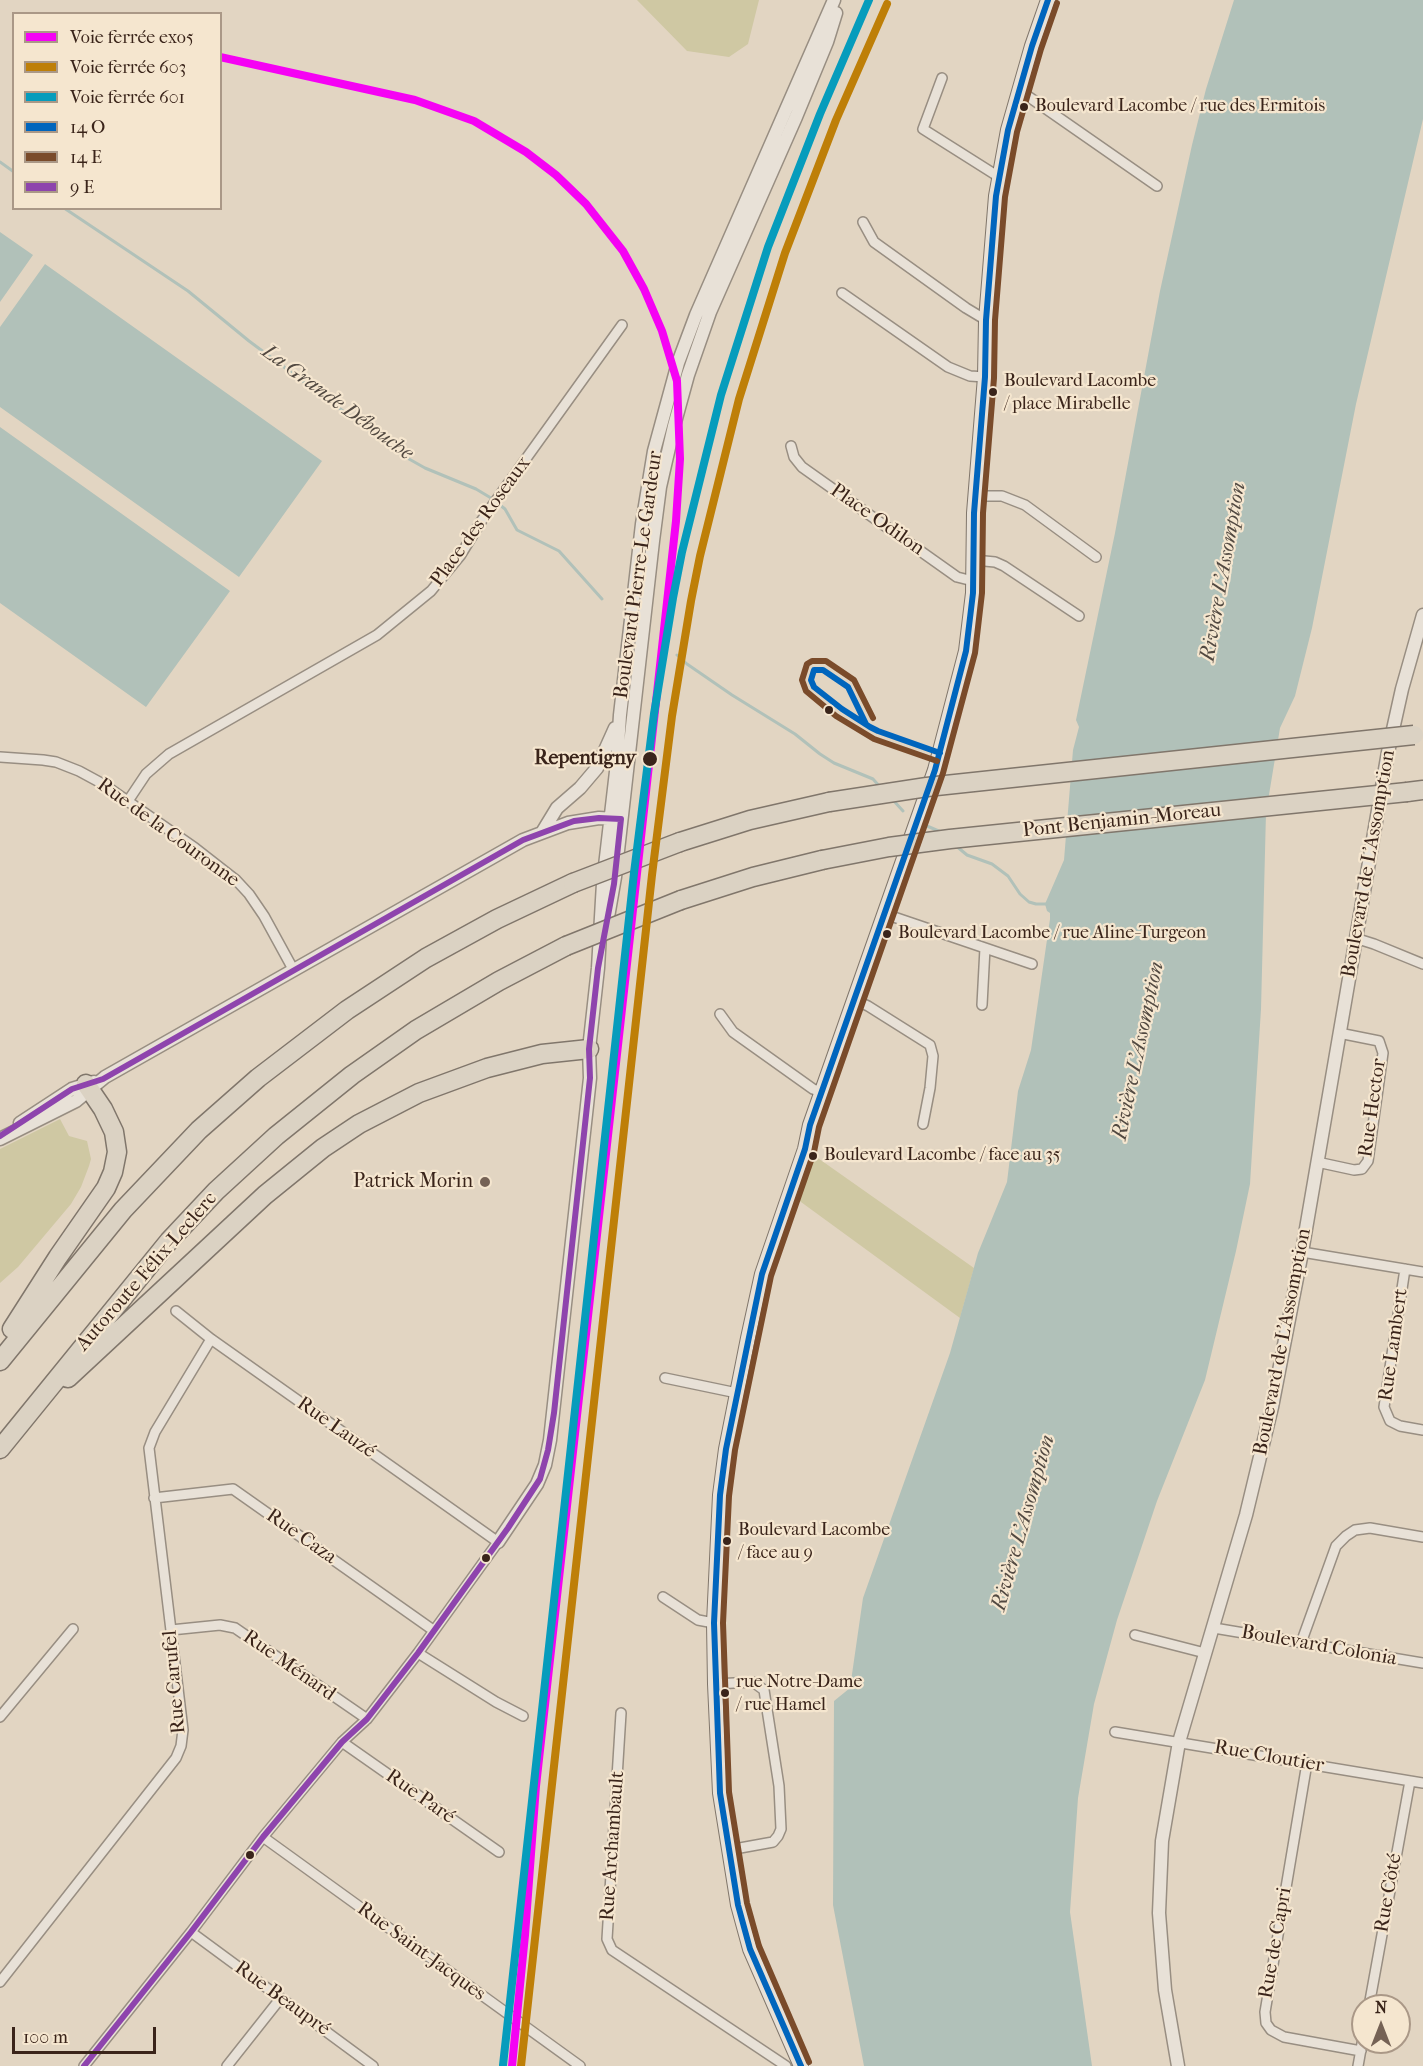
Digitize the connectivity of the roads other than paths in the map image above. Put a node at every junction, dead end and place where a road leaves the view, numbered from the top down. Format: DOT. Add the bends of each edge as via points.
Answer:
graph roads {
  1 [pos="834,0"];
  2 [pos="840,0"];
  3 [pos="1048,0"];
  4 [pos="942,78"];
  5 [pos="1019,90"];
  6 [pos="999,177"];
  7 [pos="1157,186"];
  8 [pos="863,222"];
  9 [pos="842,293"];
  10 [pos="986,320"];
  11 [pos="622,325"];
  12 [pos="985,377"];
  13 [pos="791,446"];
  14 [pos="976,496"];
  15 [pos="1096,557"];
  16 [pos="974,560"];
  17 [pos="973,581"];
  18 [pos="1423,615"];
  19 [pos="1079,616"];
  20 [pos="620,716"];
  21 [pos="1419,735"];
  22 [pos="0,757"];
  23 [pos="1415,791"];
  24 [pos="128,801"];
  25 [pos="616,819"];
  26 [pos="543,831"];
  27 [pos="822,860"];
  28 [pos="885,914"];
  29 [pos="1355,938"];
  30 [pos="985,948"];
  31 [pos="1032,964"];
  32 [pos="1423,964"];
  33 [pos="293,969"];
  34 [pos="855,1000"];
  35 [pos="982,1005"];
  36 [pos="720,1014"];
  37 [pos="1339,1033"];
  38 [pos="589,1049"];
  39 [pos="93,1084"];
  40 [pos="822,1092"];
  41 [pos="923,1124"];
  42 [pos="0,1138"];
  43 [pos="1317,1162"];
  44 [pos="1302,1252"];
  45 [pos="1405,1269"];
  46 [pos="1423,1272"];
  47 [pos="176,1311"];
  48 [pos="211,1339"];
  49 [pos="0,1349"];
  50 [pos="0,1361"];
  51 [pos="665,1378"];
  52 [pos="737,1393"];
  53 [pos="26,1416"];
  54 [pos="1423,1430"];
  55 [pos="0,1449"];
  56 [pos="154,1498"];
  57 [pos="1423,1537"];
  58 [pos="498,1542"];
  59 [pos="663,1597"];
  60 [pos="714,1623"];
  61 [pos="1214,1628"];
  62 [pos="73,1629"];
  63 [pos="171,1630"];
  64 [pos="434,1630"];
  65 [pos="1135,1635"];
  66 [pos="1301,1643"];
  67 [pos="418,1653"];
  68 [pos="1205,1653"];
  69 [pos="1423,1663"];
  70 [pos="715,1684"];
  71 [pos="621,1713"];
  72 [pos="523,1716"];
  73 [pos="0,1717"];
  74 [pos="367,1719"];
  75 [pos="1115,1732"];
  76 [pos="342,1742"];
  77 [pos="1179,1742"];
  78 [pos="1307,1763"];
  79 [pos="1410,1781"];
  80 [pos="1423,1783"];
  81 [pos="263,1837"];
  82 [pos="729,1850"];
  83 [pos="499,1852"];
  84 [pos="191,1932"];
  85 [pos="0,1982"];
  86 [pos="1371,1994"];
  87 [pos="280,1999"];
  88 [pos="1351,2049"];
  89 [pos="84,2066"];
  90 [pos="228,2066"];
  91 [pos="373,2066"];
  92 [pos="580,2066"];
  93 [pos="786,2066"];
  94 [pos="801,2066"];
  95 [pos="1178,2066"];
  1 -- 20 [label="street, Boulevard Pierre-Le Gardeur" via="678,363 646,493"];
  2 -- 25 [label="street, Boulevard Pierre-Le Gardeur" via="827,42 710,312 680,401 655,523"];
  3 -- 5 [label="main road"];
  4 -- 6 [label="street" via="923,129"];
  5 -- 6 [label="main road"];
  5 -- 7 [label="street"];
  6 -- 10 [label="main road"];
  8 -- 10 [label="street" via="873,242"];
  9 -- 12 [label="street" via="948,367"];
  10 -- 12 [label="main road"];
  11 -- 24 [label="street, Place des Roseaux" via="441,580 377,634 170,754 146,774"];
  12 -- 14 [label="main road"];
  13 -- 17 [label="street, Place Odilon" via="802,467 951,573"];
  14 -- 15 [label="street" via="1002,496 1025,505"];
  14 -- 16 [label="main road"];
  16 -- 17 [label="main road"];
  16 -- 19 [label="street" via="1004,566"];
  17 -- 28 [label="main road" via="968,644 947,727"];
  18 -- 29 [label="street, Boulevard de L'Assomption" via="1393,726"];
  20 -- 25 [label="street, Boulevard Pierre-Le Gardeur"];
  20 -- 26 [label="street" via="597,768 557,808"];
  21 -- 50 [label="highway, bridge" via="927,787 829,802 750,820 680,842 573,883 426,958 347,1010 258,1078 189,1140 123,1210"];
  22 -- 24 [label="street, Rue de la Couronne" via="68,766"];
  23 -- 27 [label="highway, Pont Benjamin-Moreau, bridge" via="950,839"];
  24 -- 33 [label="street, Rue de la Couronne" via="243,887"];
  25 -- 26 [label="street" via="574,821"];
  25 -- 38 [label="street, Boulevard Pierre-Le Gardeur" via="603,883"];
  26 -- 33 [label="street"];
  27 -- 53 [label="highway, Autoroute Félix-Leclerc, bridge" via="753,876 681,900 566,946 416,1030 276,1136 216,1191 158,1253"];
  28 -- 30 [label="street"];
  28 -- 34 [label="main road"];
  29 -- 32 [label="street"];
  29 -- 37 [label="street, Boulevard de L'Assomption"];
  30 -- 31 [label="street"];
  30 -- 35 [label="street"];
  33 -- 39 [label="street"];
  34 -- 40 [label="main road"];
  34 -- 41 [label="street" via="930,1045 933,1056"];
  36 -- 40 [label="street" via="733,1032"];
  37 -- 43 [label="street, Boulevard de L'Assomption"];
  37 -- 43 [label="street, Rue Hector" via="1378,1041 1383,1053 1368,1161 1362,1169 1354,1170"];
  38 -- 53 [label="highway" via="530,1057 456,1078 396,1104 334,1141 244,1213"];
  38 -- 58 [label="street, Boulevard Pierre-Le Gardeur" via="590,1078 547,1457 540,1479"];
  39 -- 42 [label="street" via="72,1089"];
  39 -- 49 [label="highway" via="114,1132 117,1152 113,1172"];
  40 -- 52 [label="main road" via="762,1274"];
  43 -- 44 [label="street, Boulevard de L'Assomption"];
  44 -- 45 [label="street"];
  44 -- 61 [label="street, Boulevard de L'Assomption" via="1272,1407"];
  45 -- 46 [label="street"];
  45 -- 54 [label="street, Rue Lambert" via="1384,1407 1390,1421"];
  47 -- 48 [label="street, Rue Lauzé"];
  48 -- 56 [label="street, Rue Carufel" via="149,1448"];
  48 -- 58 [label="street, Rue Lauzé"];
  51 -- 52 [label="street"];
  52 -- 60 [label="main road" via="720,1494"];
  53 -- 55 [label="highway, Autoroute Félix-Leclerc"];
  56 -- 63 [label="street, Rue Carufel"];
  56 -- 64 [label="street, Rue Caza" via="232,1489"];
  57 -- 66 [label="street" via="1370,1528 1346,1536 1336,1546"];
  58 -- 64 [label="street"];
  59 -- 60 [label="street" via="698,1620"];
  60 -- 70 [label="main road"];
  61 -- 66 [label="street, Boulevard Colonia"];
  61 -- 68 [label="street, Boulevard de L'Assomption"];
  62 -- 73 [label="street"];
  63 -- 74 [label="street, Rue Ménard" via="220,1625 235,1628"];
  63 -- 85 [label="street, Rue Carufel" via="183,1730 176,1758"];
  64 -- 67 [label="street"];
  65 -- 68 [label="street"];
  66 -- 69 [label="street, Boulevard Colonia"];
  67 -- 72 [label="street"];
  67 -- 74 [label="street"];
  68 -- 77 [label="street, Boulevard de L'Assomption"];
  70 -- 82 [label="main road" via="720,1793"];
  70 -- 82 [label="street" via="753,1682 764,1690 779,1786 778,1836 773,1842"];
  71 -- 93 [label="street, Rue Archambault" via="607,1939 612,1950"];
  74 -- 76 [label="street"];
  75 -- 77 [label="street, Rue Cloutier"];
  76 -- 81 [label="street"];
  76 -- 83 [label="street, Rue Paré"];
  77 -- 78 [label="street, Rue Cloutier"];
  77 -- 95 [label="street, Boulevard de L'Assomption" via="1162,1841 1159,1913 1165,1990"];
  78 -- 79 [label="street, Rue Cloutier"];
  78 -- 88 [label="street, Rue de Capri" via="1266,2023 1284,2037"];
  79 -- 80 [label="street, Rue Cloutier"];
  79 -- 86 [label="street, Rue Côté"];
  81 -- 84 [label="street"];
  81 -- 92 [label="street, Rue Saint-Jacques"];
  82 -- 94 [label="main road" via="750,1949"];
  84 -- 87 [label="street, Rue Beaupré"];
  84 -- 89 [label="street"];
  87 -- 90 [label="street"];
  87 -- 91 [label="street, Rue Beaupré"];
}
